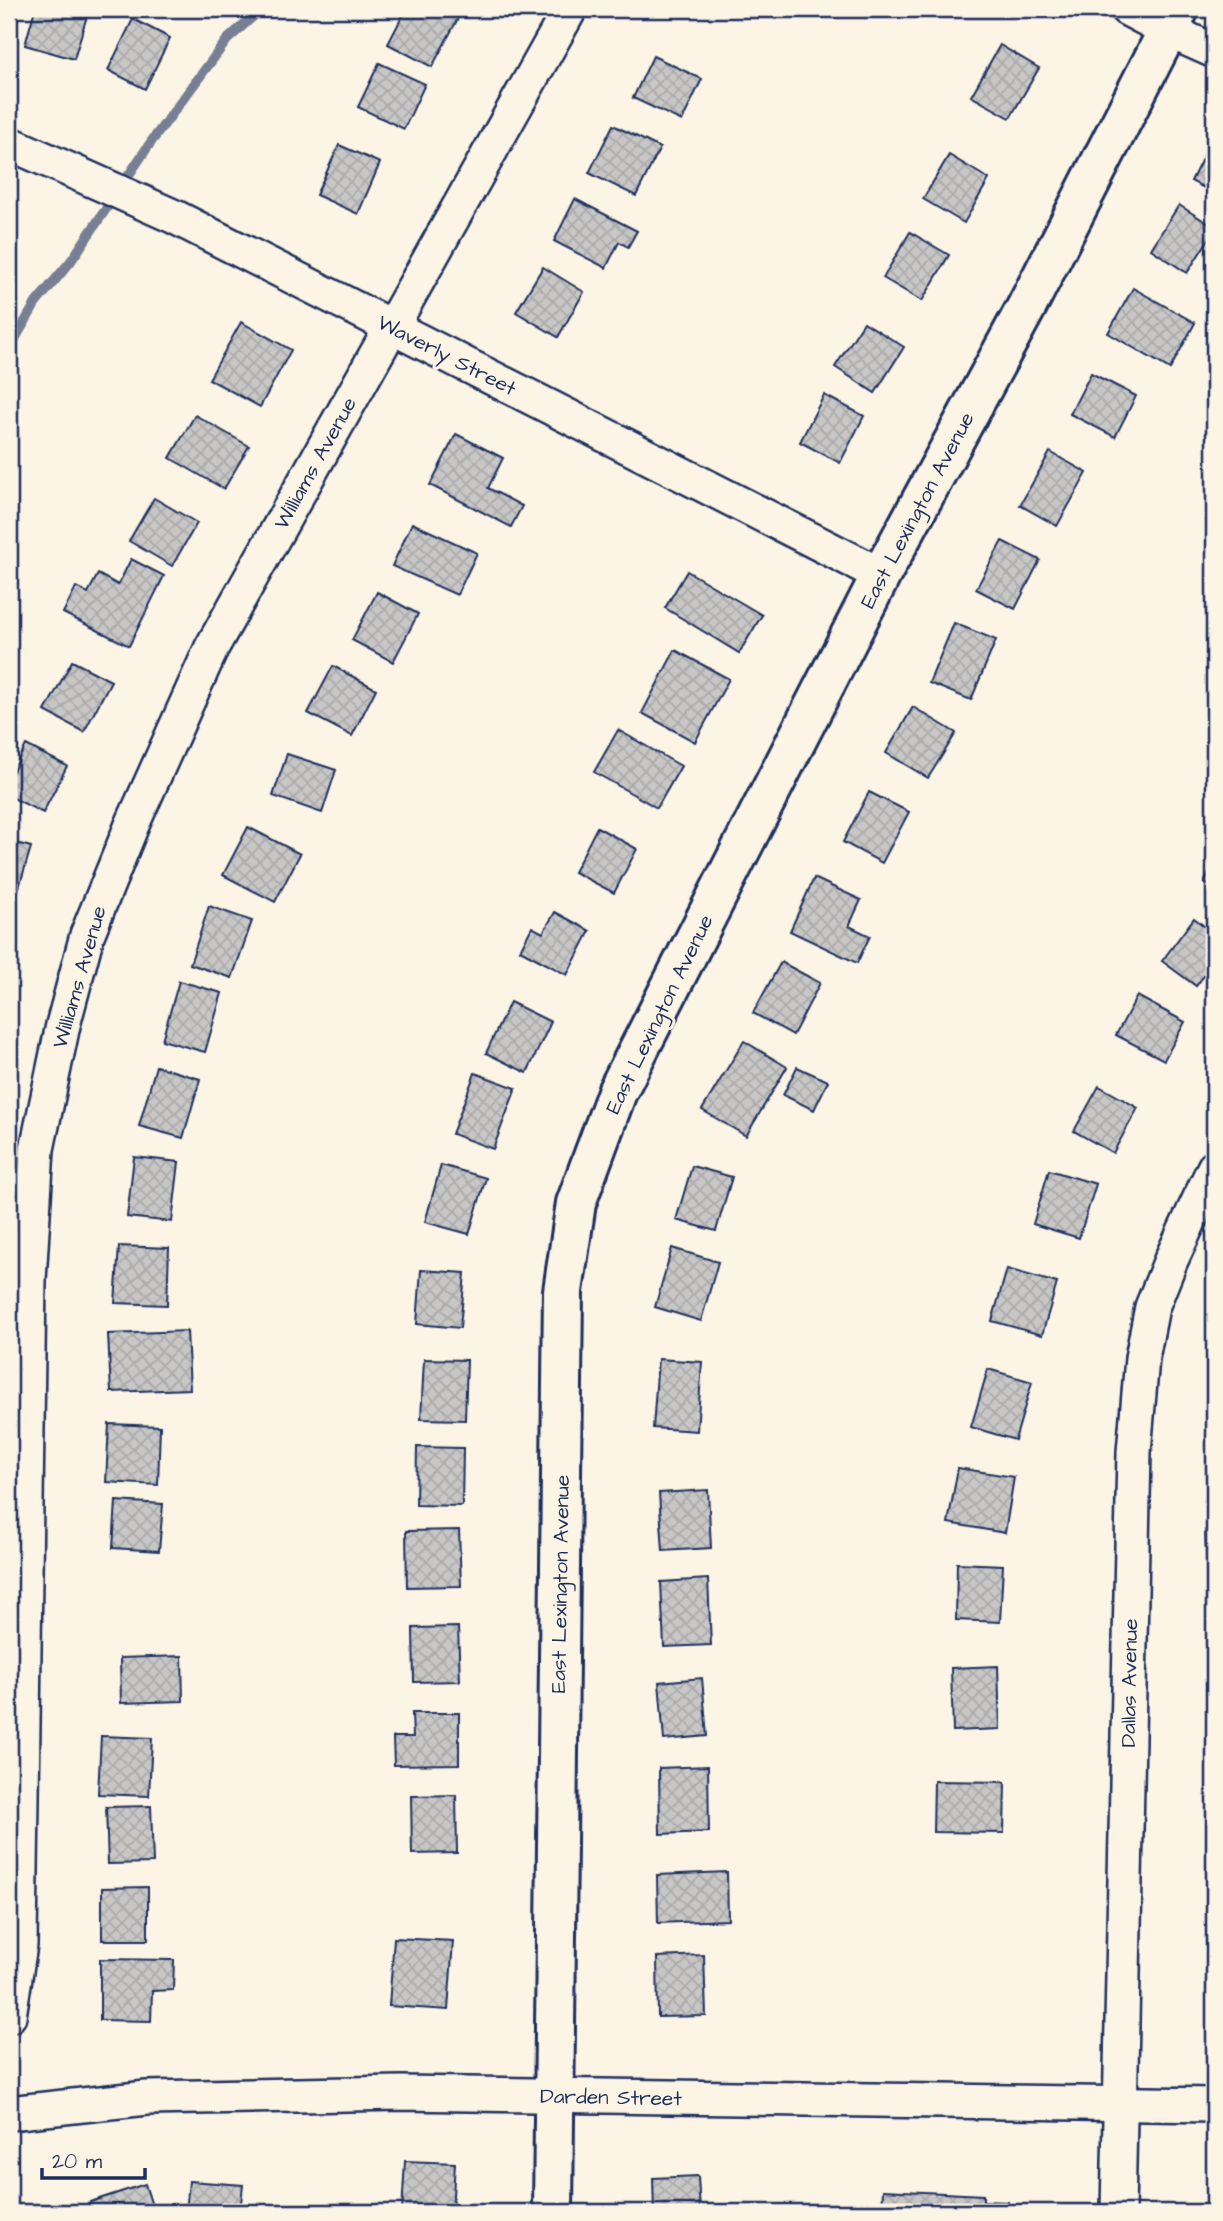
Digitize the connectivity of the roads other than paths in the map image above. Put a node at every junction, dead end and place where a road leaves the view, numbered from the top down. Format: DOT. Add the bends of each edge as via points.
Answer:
graph roads {
  1 [pos="570,9"];
  2 [pos="1128,9"];
  3 [pos="1174,20"];
  4 [pos="1214,51"];
  5 [pos="9,143"];
  6 [pos="391,326"];
  7 [pos="881,575"];
  8 [pos="1214,1168"];
  9 [pos="9,2016"];
  10 [pos="555,2096"];
  11 [pos="1119,2103"];
  12 [pos="1214,2105"];
  13 [pos="9,2113"];
  14 [pos="553,2212"];
  15 [pos="1118,2212"];
  1 -- 6 [label="street, Williams Avenue"];
  2 -- 3 [label="street"];
  3 -- 4 [label="street"];
  3 -- 7 [label="main road, East Lexington Avenue" via="1027,306"];
  5 -- 6 [label="street, Waverly Street" via="175,217"];
  6 -- 7 [label="street, Waverly Street"];
  6 -- 9 [label="street, Williams Avenue" via="212,647 87,934 62,1025 37,1149 29,1280 20,1945"];
  7 -- 10 [label="main road, East Lexington Avenue" via="617,1092 576,1203 563,1291"];
  8 -- 11 [label="street, Dallas Avenue" via="1152,1307 1142,1358 1135,1452"];
  10 -- 11 [label="street, Darden Street"];
  10 -- 13 [label="street, Darden Street" via="401,2093 147,2098"];
  10 -- 14 [label="main road, East Lexington Avenue"];
  11 -- 12 [label="street, Darden Street"];
  11 -- 15 [label="street, Dallas Avenue"];
}
